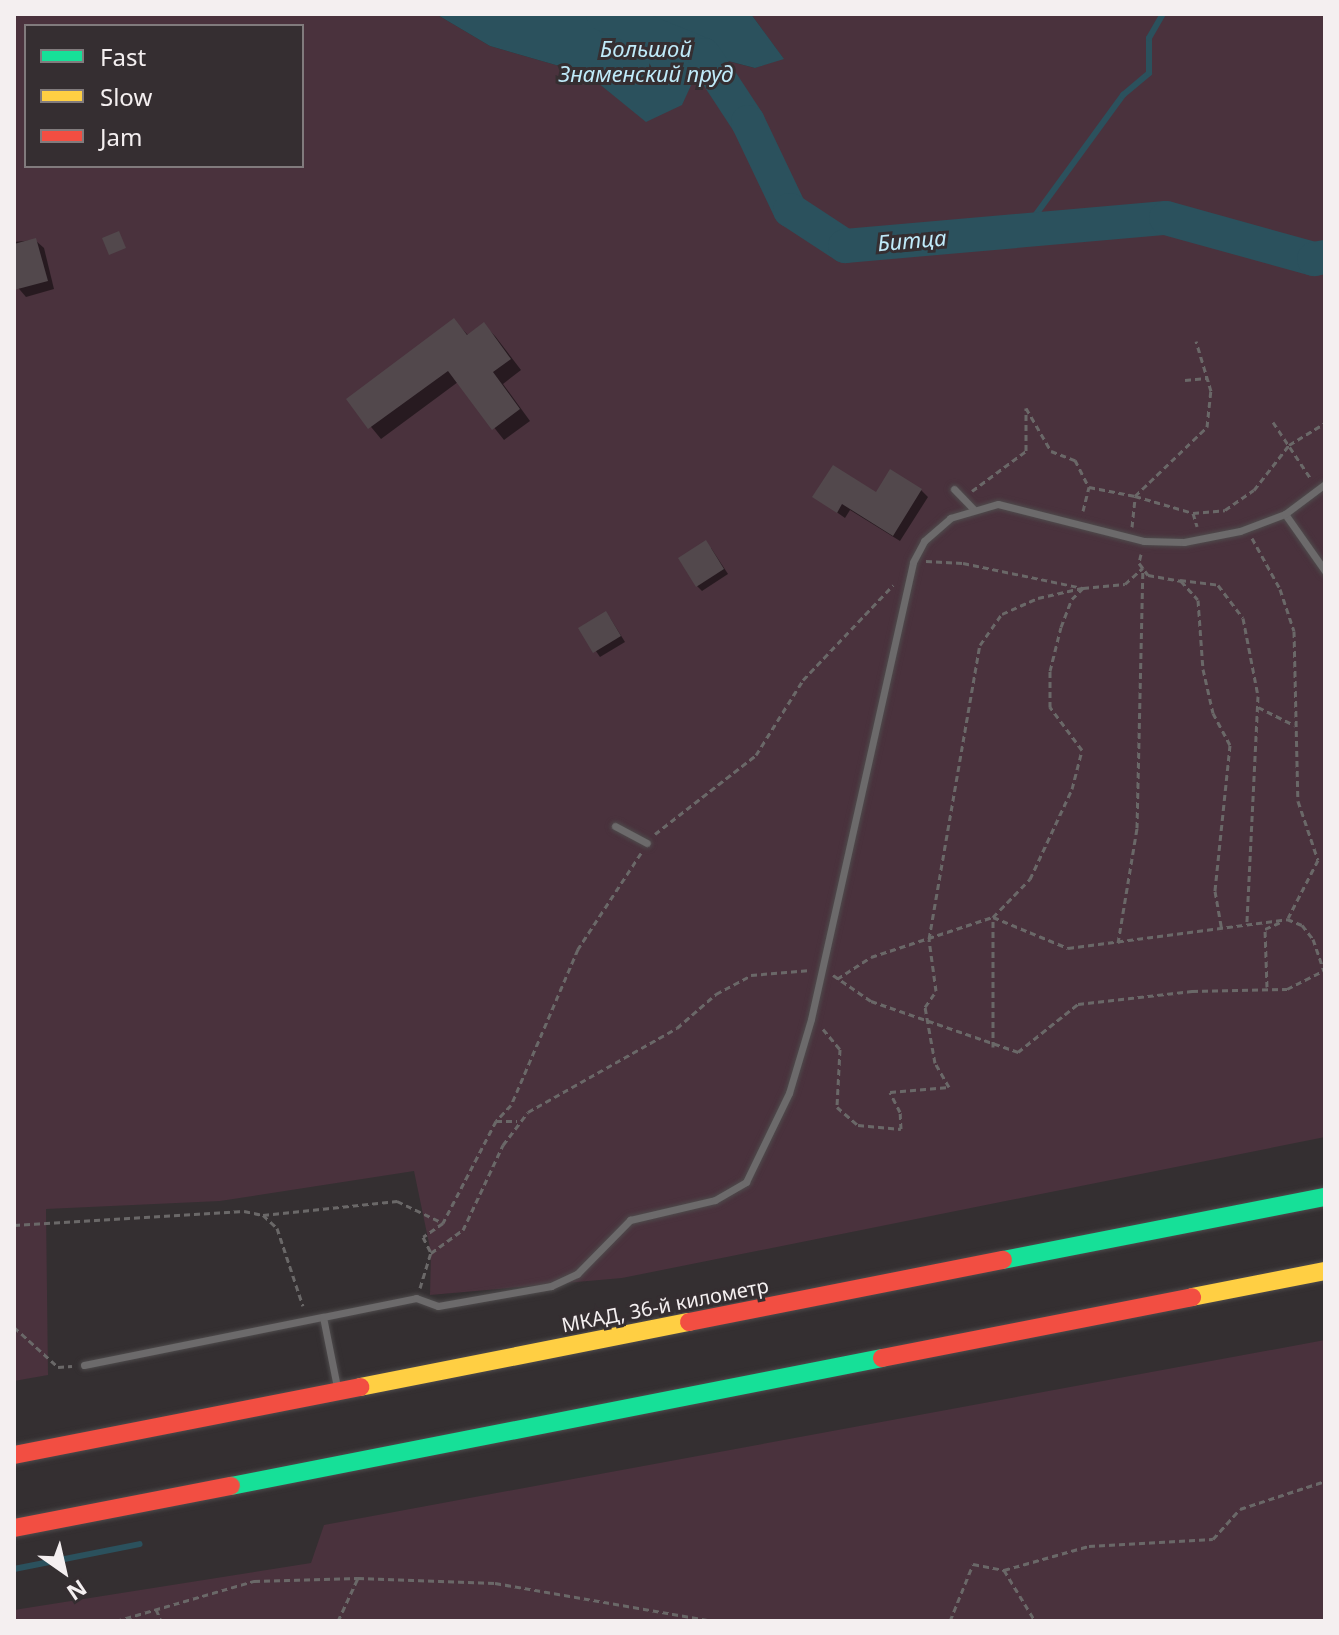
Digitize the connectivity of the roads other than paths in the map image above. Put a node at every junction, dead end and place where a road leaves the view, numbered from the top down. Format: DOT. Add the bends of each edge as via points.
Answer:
graph roads {
  1 [pos="1321,487"];
  2 [pos="954,489"];
  3 [pos="973,509"];
  4 [pos="1285,514"];
  5 [pos="1325,571"];
  6 [pos="615,826"];
  7 [pos="647,843"];
  8 [pos="1325,1197"];
  9 [pos="1325,1271"];
  10 [pos="323,1317"];
  11 [pos="84,1365"];
  12 [pos="338,1392"];
  13 [pos="14,1455"];
  14 [pos="14,1528"];
  1 -- 4 [label="lane"];
  2 -- 3 [label="lane"];
  3 -- 4 [label="lane" via="998,504 1144,541 1201,540"];
  3 -- 10 [label="lane" via="950,518 924,541 913,562 824,969 789,1093 756,1167 733,1191 630,1220 577,1274 551,1286 438,1306 416,1298"];
  4 -- 5 [label="lane"];
  6 -- 7 [label="lane"];
  8 -- 12 [label="highway, МКАД, 36-й километр"];
  9 -- 14 [label="highway"];
  10 -- 11 [label="lane"];
  10 -- 12 [label="lane"];
  12 -- 13 [label="highway, МКАД, 36-й километр"];
}
